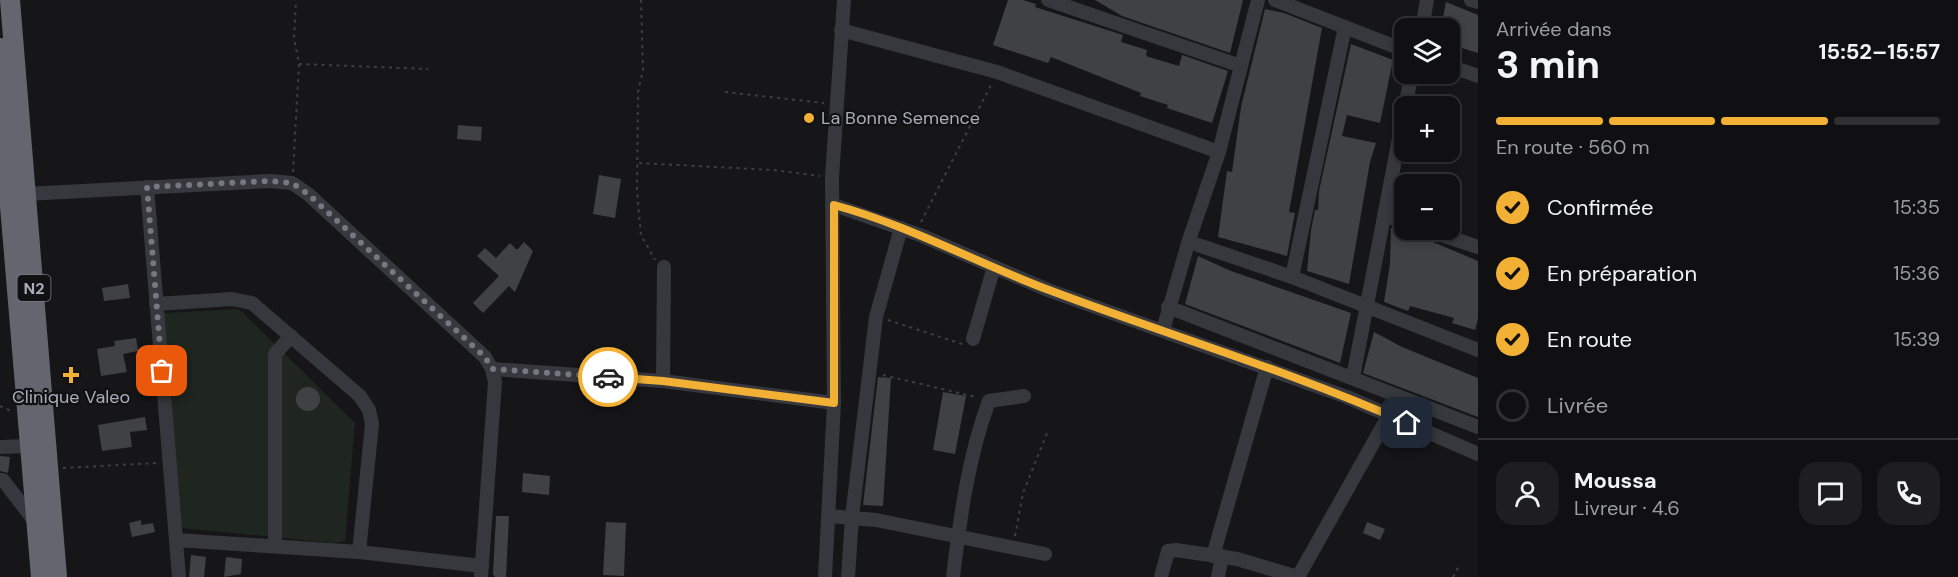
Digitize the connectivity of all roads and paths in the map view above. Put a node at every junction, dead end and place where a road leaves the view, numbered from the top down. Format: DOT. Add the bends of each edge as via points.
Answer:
graph roads {
  1 [pos="10,0"];
  2 [pos="296,0"];
  3 [pos="641,0"];
  4 [pos="844,0"];
  5 [pos="1048,0"];
  6 [pos="1258,0"];
  7 [pos="1275,0"];
  8 [pos="1427,0"];
  9 [pos="1471,0"];
  10 [pos="1478,2"];
  11 [pos="1089,7"];
  12 [pos="1424,18"];
  13 [pos="1345,27"];
  14 [pos="841,30"];
  15 [pos="0,34"];
  16 [pos="1394,46"];
  17 [pos="299,64"];
  18 [pos="1241,66"];
  19 [pos="428,69"];
  20 [pos="1460,70"];
  21 [pos="997,72"];
  22 [pos="1478,76"];
  23 [pos="725,92"];
  24 [pos="836,105"];
  25 [pos="1219,152"];
  26 [pos="1394,162"];
  27 [pos="639,163"];
  28 [pos="832,177"];
  29 [pos="292,183"];
  30 [pos="147,187"];
  31 [pos="26,194"];
  32 [pos="834,205"];
  33 [pos="1384,215"];
  34 [pos="1394,218"];
  35 [pos="901,228"];
  36 [pos="920,235"];
  37 [pos="1457,240"];
  38 [pos="1198,245"];
  39 [pos="1478,247"];
  40 [pos="664,267"];
  41 [pos="994,267"];
  42 [pos="1292,277"];
  43 [pos="156,303"];
  44 [pos="1366,306"];
  45 [pos="1168,307"];
  46 [pos="876,317"];
  47 [pos="1163,330"];
  48 [pos="291,336"];
  49 [pos="973,339"];
  50 [pos="1478,350"];
  51 [pos="1266,367"];
  52 [pos="492,369"];
  53 [pos="868,372"];
  54 [pos="1354,372"];
  55 [pos="663,381"];
  56 [pos="1024,396"];
  57 [pos="989,401"];
  58 [pos="834,403"];
  59 [pos="1389,415"];
  60 [pos="1478,428"];
  61 [pos="1047,433"];
  62 [pos="30,446"];
  63 [pos="0,447"];
  64 [pos="1478,454"];
  65 [pos="169,462"];
  66 [pos="49,471"];
  67 [pos="0,480"];
  68 [pos="829,516"];
  69 [pos="852,518"];
  70 [pos="36,523"];
  71 [pos="958,538"];
  72 [pos="176,540"];
  73 [pos="275,546"];
  74 [pos="1012,548"];
  75 [pos="359,552"];
  76 [pos="1045,554"];
  77 [pos="1217,556"];
  78 [pos="1459,566"];
  79 [pos="482,571"];
  80 [pos="41,577"];
  81 [pos="57,577"];
  82 [pos="178,577"];
  83 [pos="825,577"];
  84 [pos="848,577"];
  85 [pos="953,577"];
  86 [pos="1161,577"];
  87 [pos="1218,577"];
  88 [pos="1298,577"];
  89 [pos="1453,577"];
  1 -- 31 [label="highway, N2"];
  2 -- 17 [label="path" via="294,38"];
  3 -- 27 [label="path"];
  4 -- 14 [label="street"];
  5 -- 11 [label="street"];
  6 -- 18 [label="street"];
  7 -- 13 [label="street"];
  8 -- 12 [label="street"];
  9 -- 10 [label="street"];
  11 -- 18 [label="street"];
  13 -- 16 [label="street"];
  13 -- 42 [label="street"];
  14 -- 21 [label="street"];
  14 -- 24 [label="street"];
  15 -- 62 [label="highway, N2"];
  17 -- 19 [label="path"];
  17 -- 29 [label="path"];
  18 -- 25 [label="street"];
  20 -- 22 [label="street"];
  21 -- 25 [label="street"];
  21 -- 36 [label="path" via="921,222"];
  23 -- 24 [label="path"];
  24 -- 28 [label="street"];
  25 -- 45 [label="street"];
  26 -- 33 [label="street"];
  27 -- 28 [label="path"];
  27 -- 40 [label="path" via="637,190 642,235 656,261"];
  28 -- 32 [label="street"];
  29 -- 30 [label="street"];
  29 -- 52 [label="street" via="476,349"];
  30 -- 31 [label="street"];
  30 -- 43 [label="street"];
  31 -- 66 [label="highway, N2"];
  32 -- 35 [label="street"];
  32 -- 58 [label="street"];
  33 -- 34 [label="street"];
  33 -- 44 [label="street"];
  35 -- 36 [label="street"];
  35 -- 46 [label="street"];
  36 -- 41 [label="street"];
  37 -- 39 [label="street"];
  38 -- 42 [label="street"];
  40 -- 55 [label="street"];
  41 -- 47 [label="street"];
  41 -- 49 [label="street"];
  42 -- 44 [label="street"];
  43 -- 48 [label="street" via="242,299"];
  43 -- 65 [label="street"];
  44 -- 50 [label="street"];
  44 -- 54 [label="street"];
  45 -- 47 [label="street"];
  45 -- 60 [label="street"];
  46 -- 49 [label="path" via="960,344"];
  46 -- 53 [label="street"];
  47 -- 51 [label="street"];
  48 -- 73 [label="street" via="275,354"];
  48 -- 75 [label="street" via="360,396 369,410 372,424"];
  51 -- 59 [label="street"];
  51 -- 77 [label="street"];
  52 -- 55 [label="street"];
  52 -- 79 [label="street" via="495,382"];
  53 -- 57 [label="path"];
  53 -- 69 [label="street"];
  55 -- 58 [label="street"];
  56 -- 57 [label="street"];
  57 -- 71 [label="street" via="977,438"];
  58 -- 68 [label="street"];
  59 -- 64 [label="street"];
  59 -- 88 [label="street"];
  61 -- 74 [label="path" via="1023,493"];
  62 -- 63 [label="street"];
  62 -- 70 [label="highway, N2"];
  65 -- 66 [label="path"];
  65 -- 72 [label="street"];
  66 -- 81 [label="highway, N2"];
  67 -- 70 [label="street"];
  68 -- 69 [label="street"];
  68 -- 83 [label="street"];
  69 -- 71 [label="street"];
  69 -- 84 [label="street"];
  70 -- 80 [label="highway, N2"];
  71 -- 74 [label="street"];
  71 -- 85 [label="street"];
  72 -- 73 [label="street"];
  72 -- 82 [label="street"];
  73 -- 75 [label="street"];
  74 -- 76 [label="street"];
  75 -- 79 [label="street"];
  77 -- 86 [label="street" via="1168,551"];
  77 -- 87 [label="street"];
  77 -- 88 [label="street"];
  78 -- 89 [label="path"];
}
